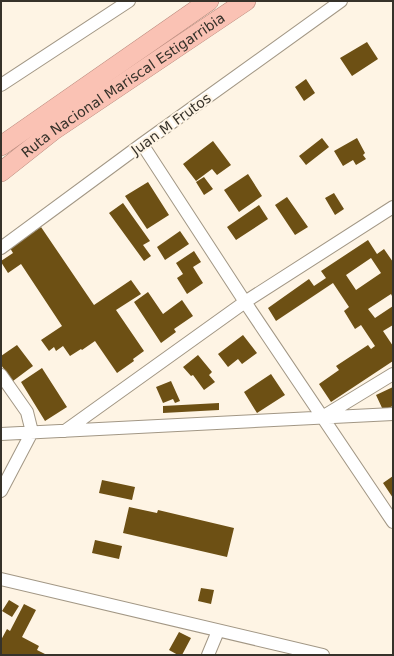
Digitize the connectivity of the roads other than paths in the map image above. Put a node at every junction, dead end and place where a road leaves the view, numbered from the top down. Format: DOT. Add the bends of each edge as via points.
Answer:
graph roads {
  1 [pos="129,1"];
  2 [pos="209,1"];
  3 [pos="246,1"];
  4 [pos="341,1"];
  5 [pos="1,85"];
  6 [pos="142,144"];
  7 [pos="1,146"];
  8 [pos="1,172"];
  9 [pos="393,207"];
  10 [pos="1,248"];
  11 [pos="245,302"];
  12 [pos="393,374"];
  13 [pos="1,375"];
  14 [pos="393,414"];
  15 [pos="323,417"];
  16 [pos="65,431"];
  17 [pos="32,432"];
  18 [pos="1,434"];
  19 [pos="1,491"];
  20 [pos="393,522"];
  21 [pos="1,580"];
  22 [pos="218,630"];
  23 [pos="208,655"];
  24 [pos="323,655"];
  1 -- 5 [label="street"];
  2 -- 7 [label="highway, Ruta Nacional Mariscal Estigarribia"];
  3 -- 8 [label="highway, Ruta Nacional Mariscal Estigarribia" via="54,130"];
  4 -- 6 [label="street, Juan M Frutos"];
  6 -- 10 [label="street, Juan M Frutos"];
  6 -- 11 [label="street"];
  9 -- 11 [label="street"];
  11 -- 15 [label="street"];
  11 -- 16 [label="street"];
  12 -- 15 [label="street"];
  13 -- 17 [label="street" via="28,412"];
  14 -- 15 [label="street"];
  15 -- 16 [label="street"];
  15 -- 20 [label="street"];
  16 -- 17 [label="street"];
  17 -- 18 [label="street"];
  17 -- 19 [label="street"];
  21 -- 22 [label="street"];
  22 -- 23 [label="street"];
  22 -- 24 [label="street"];
}
